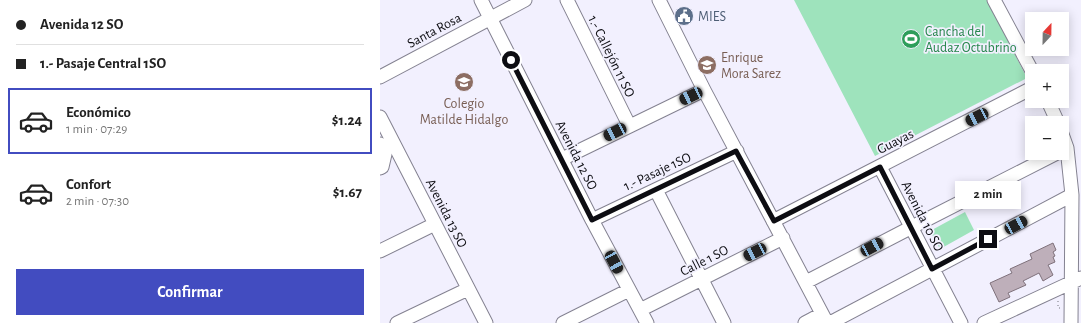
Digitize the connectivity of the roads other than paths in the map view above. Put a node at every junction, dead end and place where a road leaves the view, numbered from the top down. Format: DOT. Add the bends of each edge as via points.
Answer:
graph roads {
  1 [pos="481,0"];
  2 [pos="525,0"];
  3 [pos="567,0"];
  4 [pos="659,0"];
  5 [pos="994,0"];
  6 [pos="490,18"];
  7 [pos="1028,64"];
  8 [pos="380,77"];
  9 [pos="704,90"];
  10 [pos="1025,92"];
  11 [pos="380,117"];
  12 [pos="629,125"];
  13 [pos="380,144"];
  14 [pos="736,151"];
  15 [pos="562,159"];
  16 [pos="1044,160"];
  17 [pos="1064,160"];
  18 [pos="880,167"];
  19 [pos="380,168"];
  20 [pos="656,190"];
  21 [pos="1072,195"];
  22 [pos="592,220"];
  23 [pos="774,221"];
  24 [pos="435,224"];
  25 [pos="912,226"];
  26 [pos="783,238"];
  27 [pos="380,252"];
  28 [pos="932,269"];
  29 [pos="701,279"];
  30 [pos="1076,280"];
  31 [pos="806,282"];
  32 [pos="468,289"];
  33 [pos="629,290"];
  34 [pos="640,310"];
  35 [pos="827,320"];
  36 [pos="397,323"];
  37 [pos="486,323"];
  38 [pos="563,323"];
  39 [pos="647,323"];
  40 [pos="724,323"];
  41 [pos="805,323"];
  42 [pos="960,323"];
  43 [pos="984,323"];
  44 [pos="1071,323"];
  1 -- 6 [label="street, Avenida 12 SO"];
  2 -- 6 [label="street, Santa Rosa"];
  3 -- 12 [label="street, 1.- Callejón 11 SO"];
  4 -- 9 [label="street"];
  5 -- 7 [label="street"];
  6 -- 8 [label="street, Santa Rosa"];
  6 -- 15 [label="street, Avenida 12 SO"];
  9 -- 12 [label="street"];
  9 -- 14 [label="street"];
  10 -- 18 [label="street, Guayas"];
  11 -- 24 [label="street, Avenida 13 SO"];
  12 -- 15 [label="street"];
  13 -- 19 [label="street" via="385,154"];
  14 -- 20 [label="street, 1.- Pasaje 1SO"];
  14 -- 23 [label="street"];
  15 -- 22 [label="street, Avenida 12 SO"];
  16 -- 25 [label="street"];
  17 -- 21 [label="street"];
  18 -- 23 [label="street, Guayas"];
  18 -- 25 [label="street, Avenida 10 SO"];
  20 -- 22 [label="street, 1.- Pasaje 1SO"];
  20 -- 29 [label="street"];
  21 -- 28 [label="street"];
  21 -- 30 [label="street"];
  22 -- 33 [label="street, Avenida 12 SO"];
  23 -- 26 [label="street"];
  24 -- 27 [label="street"];
  24 -- 32 [label="street, Avenida 13 SO"];
  25 -- 28 [label="street, Avenida 10 SO"];
  25 -- 31 [label="street"];
  26 -- 29 [label="street, Calle 1 SO"];
  26 -- 31 [label="street"];
  28 -- 35 [label="street"];
  28 -- 42 [label="street, Avenida 10 SO"];
  29 -- 34 [label="street, Calle 1 SO"];
  29 -- 40 [label="street"];
  30 -- 43 [label="street"];
  30 -- 44 [label="street"];
  31 -- 35 [label="street"];
  32 -- 36 [label="street"];
  32 -- 37 [label="street, Avenida 13 SO"];
  33 -- 34 [label="street, Avenida 12 SO"];
  33 -- 38 [label="street"];
  34 -- 39 [label="street, Avenida 12 SO"];
  35 -- 41 [label="street"];
}
